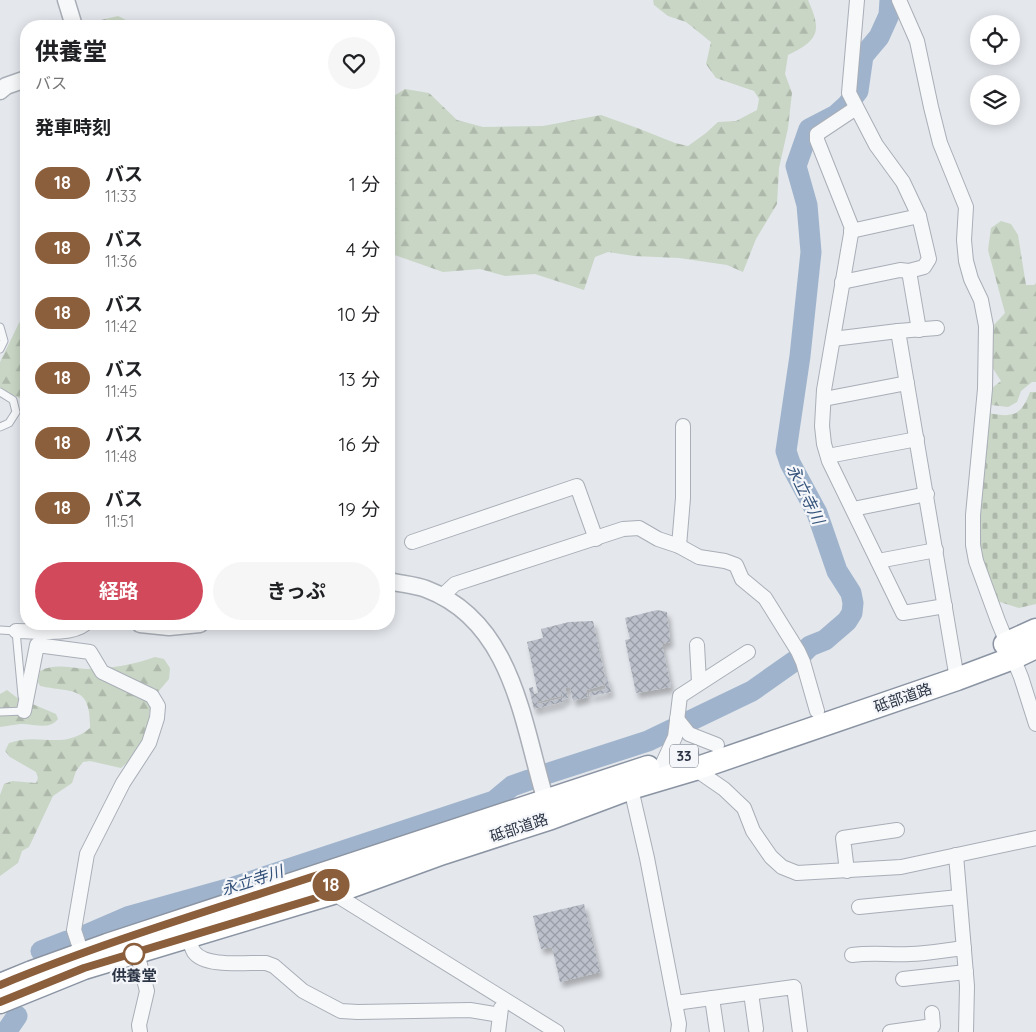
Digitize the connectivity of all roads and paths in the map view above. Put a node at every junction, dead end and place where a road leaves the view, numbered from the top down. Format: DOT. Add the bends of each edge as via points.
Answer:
graph roads {
  1 [pos="66,0"];
  2 [pos="857,0"];
  3 [pos="899,0"];
  4 [pos="72,20"];
  5 [pos="20,81"];
  6 [pos="0,90"];
  7 [pos="853,102"];
  8 [pos="919,216"];
  9 [pos="851,231"];
  10 [pos="909,271"];
  11 [pos="842,282"];
  12 [pos="0,327"];
  13 [pos="937,328"];
  14 [pos="918,330"];
  15 [pos="898,331"];
  16 [pos="832,339"];
  17 [pos="0,349"];
  18 [pos="907,383"];
  19 [pos="0,392"];
  20 [pos="824,399"];
  21 [pos="683,426"];
  22 [pos="0,427"];
  23 [pos="917,439"];
  24 [pos="828,456"];
  25 [pos="927,494"];
  26 [pos="853,509"];
  27 [pos="596,538"];
  28 [pos="412,542"];
  29 [pos="679,546"];
  30 [pos="936,550"];
  31 [pos="878,561"];
  32 [pos="395,582"];
  33 [pos="441,597"];
  34 [pos="945,606"];
  35 [pos="0,630"];
  36 [pos="66,630"];
  37 [pos="1036,630"];
  38 [pos="16,631"];
  39 [pos="697,645"];
  40 [pos="1036,647"];
  41 [pos="1010,651"];
  42 [pos="748,652"];
  43 [pos="955,672"];
  44 [pos="699,682"];
  45 [pos="24,711"];
  46 [pos="817,711"];
  47 [pos="0,712"];
  48 [pos="677,719"];
  49 [pos="1036,724"];
  50 [pos="692,752"];
  51 [pos="663,762"];
  52 [pos="629,781"];
  53 [pos="549,809"];
  54 [pos="897,830"];
  55 [pos="1036,838"];
  56 [pos="956,855"];
  57 [pos="847,871"];
  58 [pos="327,872"];
  59 [pos="333,893"];
  60 [pos="960,897"];
  61 [pos="859,907"];
  62 [pos="187,928"];
  63 [pos="964,948"];
  64 [pos="137,952"];
  65 [pos="82,954"];
  66 [pos="852,955"];
  67 [pos="966,972"];
  68 [pos="903,980"];
  69 [pos="0,985"];
  70 [pos="751,993"];
  71 [pos="502,998"];
  72 [pos="712,998"];
  73 [pos="0,1002"];
  74 [pos="675,1003"];
  75 [pos="932,1012"];
  76 [pos="500,1015"];
  77 [pos="756,1029"];
  78 [pos="140,1032"];
  79 [pos="498,1032"];
  80 [pos="557,1032"];
  81 [pos="678,1032"];
  82 [pos="717,1032"];
  83 [pos="800,1032"];
  84 [pos="890,1032"];
  85 [pos="966,1032"];
  1 -- 4 [label="street"];
  2 -- 7 [label="street"];
  3 -- 41 [label="street" via="917,41 940,143 966,207 966,261 981,300 986,326 985,389 973,545"];
  5 -- 6 [label="street"];
  7 -- 8 [label="street" via="876,145 903,182"];
  7 -- 9 [label="street" via="817,134"];
  8 -- 9 [label="street"];
  8 -- 10 [label="street" via="929,259 924,267"];
  9 -- 11 [label="street"];
  10 -- 11 [label="street"];
  10 -- 14 [label="street"];
  11 -- 16 [label="street"];
  12 -- 17 [label="lane" via="4,341"];
  13 -- 14 [label="street"];
  14 -- 15 [label="street"];
  15 -- 16 [label="street"];
  15 -- 18 [label="street"];
  16 -- 20 [label="street"];
  18 -- 20 [label="street"];
  18 -- 23 [label="street"];
  19 -- 22 [label="lane" via="13,400 16,412 10,423"];
  20 -- 24 [label="street" via="822,426"];
  21 -- 29 [label="street"];
  23 -- 24 [label="street"];
  23 -- 25 [label="street"];
  24 -- 26 [label="street"];
  25 -- 26 [label="street"];
  25 -- 30 [label="street"];
  26 -- 31 [label="street"];
  27 -- 28 [label="street" via="577,486"];
  27 -- 29 [label="street" via="639,528"];
  27 -- 33 [label="street" via="454,584"];
  29 -- 46 [label="street" via="699,557 736,565 742,580 766,598 801,657"];
  30 -- 31 [label="street"];
  30 -- 34 [label="street"];
  31 -- 34 [label="street" via="904,613"];
  32 -- 33 [label="street" via="426,589"];
  33 -- 53 [label="street" via="456,605 481,627 499,653 515,688"];
  34 -- 43 [label="street"];
  35 -- 38 [label="lane"];
  36 -- 38 [label="street"];
  37 -- 41 [label="highway, 砥部道路 / 33"];
  38 -- 45 [label="lane"];
  39 -- 44 [label="street"];
  40 -- 41 [label="highway, 砥部道路 / 33"];
  41 -- 43 [label="highway, 砥部道路 / 33"];
  41 -- 49 [label="street"];
  42 -- 44 [label="street"];
  43 -- 46 [label="highway, 砥部道路 / 33"];
  43 -- 50 [label="highway, 砥部道路 / 33"];
  44 -- 48 [label="street" via="680,696"];
  45 -- 47 [label="lane"];
  45 -- 65 [label="street" via="37,645 90,652 102,672 152,696 158,706 149,743 123,783 87,854 74,930"];
  46 -- 50 [label="highway, 砥部道路 / 33"];
  48 -- 50 [label="street"];
  48 -- 51 [label="street" via="675,737"];
  50 -- 51 [label="highway, 砥部道路 / 33"];
  50 -- 52 [label="highway, 砥部道路 / 33"];
  50 -- 57 [label="street" via="744,808 753,831 770,857 782,867 797,873"];
  51 -- 52 [label="highway, 砥部道路 / 33"];
  52 -- 53 [label="highway, 砥部道路 / 33"];
  52 -- 74 [label="street"];
  53 -- 58 [label="highway, 砥部道路 / 33"];
  53 -- 59 [label="highway, 砥部道路 / 33" via="444,853"];
  54 -- 57 [label="street" via="843,838"];
  55 -- 56 [label="street"];
  56 -- 57 [label="street" via="902,867"];
  56 -- 60 [label="street"];
  58 -- 59 [label="street"];
  58 -- 62 [label="highway, 砥部道路 / 33"];
  59 -- 62 [label="highway, 砥部道路 / 33"];
  59 -- 71 [label="street"];
  60 -- 61 [label="street"];
  60 -- 63 [label="street"];
  62 -- 64 [label="highway, 砥部道路 / 33"];
  62 -- 65 [label="highway, 砥部道路 / 33"];
  62 -- 76 [label="street" via="193,951 198,957 223,963 266,963 274,966 303,991 341,1011 470,1010"];
  63 -- 66 [label="street" via="926,953 870,952"];
  63 -- 67 [label="street"];
  64 -- 73 [label="highway, 砥部道路 / 33" via="84,968"];
  64 -- 78 [label="street" via="147,991 138,1025"];
  65 -- 69 [label="highway, 砥部道路 / 33"];
  67 -- 68 [label="street"];
  67 -- 85 [label="street"];
  70 -- 72 [label="street"];
  70 -- 77 [label="street"];
  70 -- 83 [label="street" via="794,987"];
  71 -- 76 [label="street"];
  71 -- 80 [label="street"];
  72 -- 74 [label="street"];
  72 -- 82 [label="street"];
  74 -- 81 [label="street"];
  75 -- 84 [label="street" via="933,1026"];
  76 -- 79 [label="street"];
}
